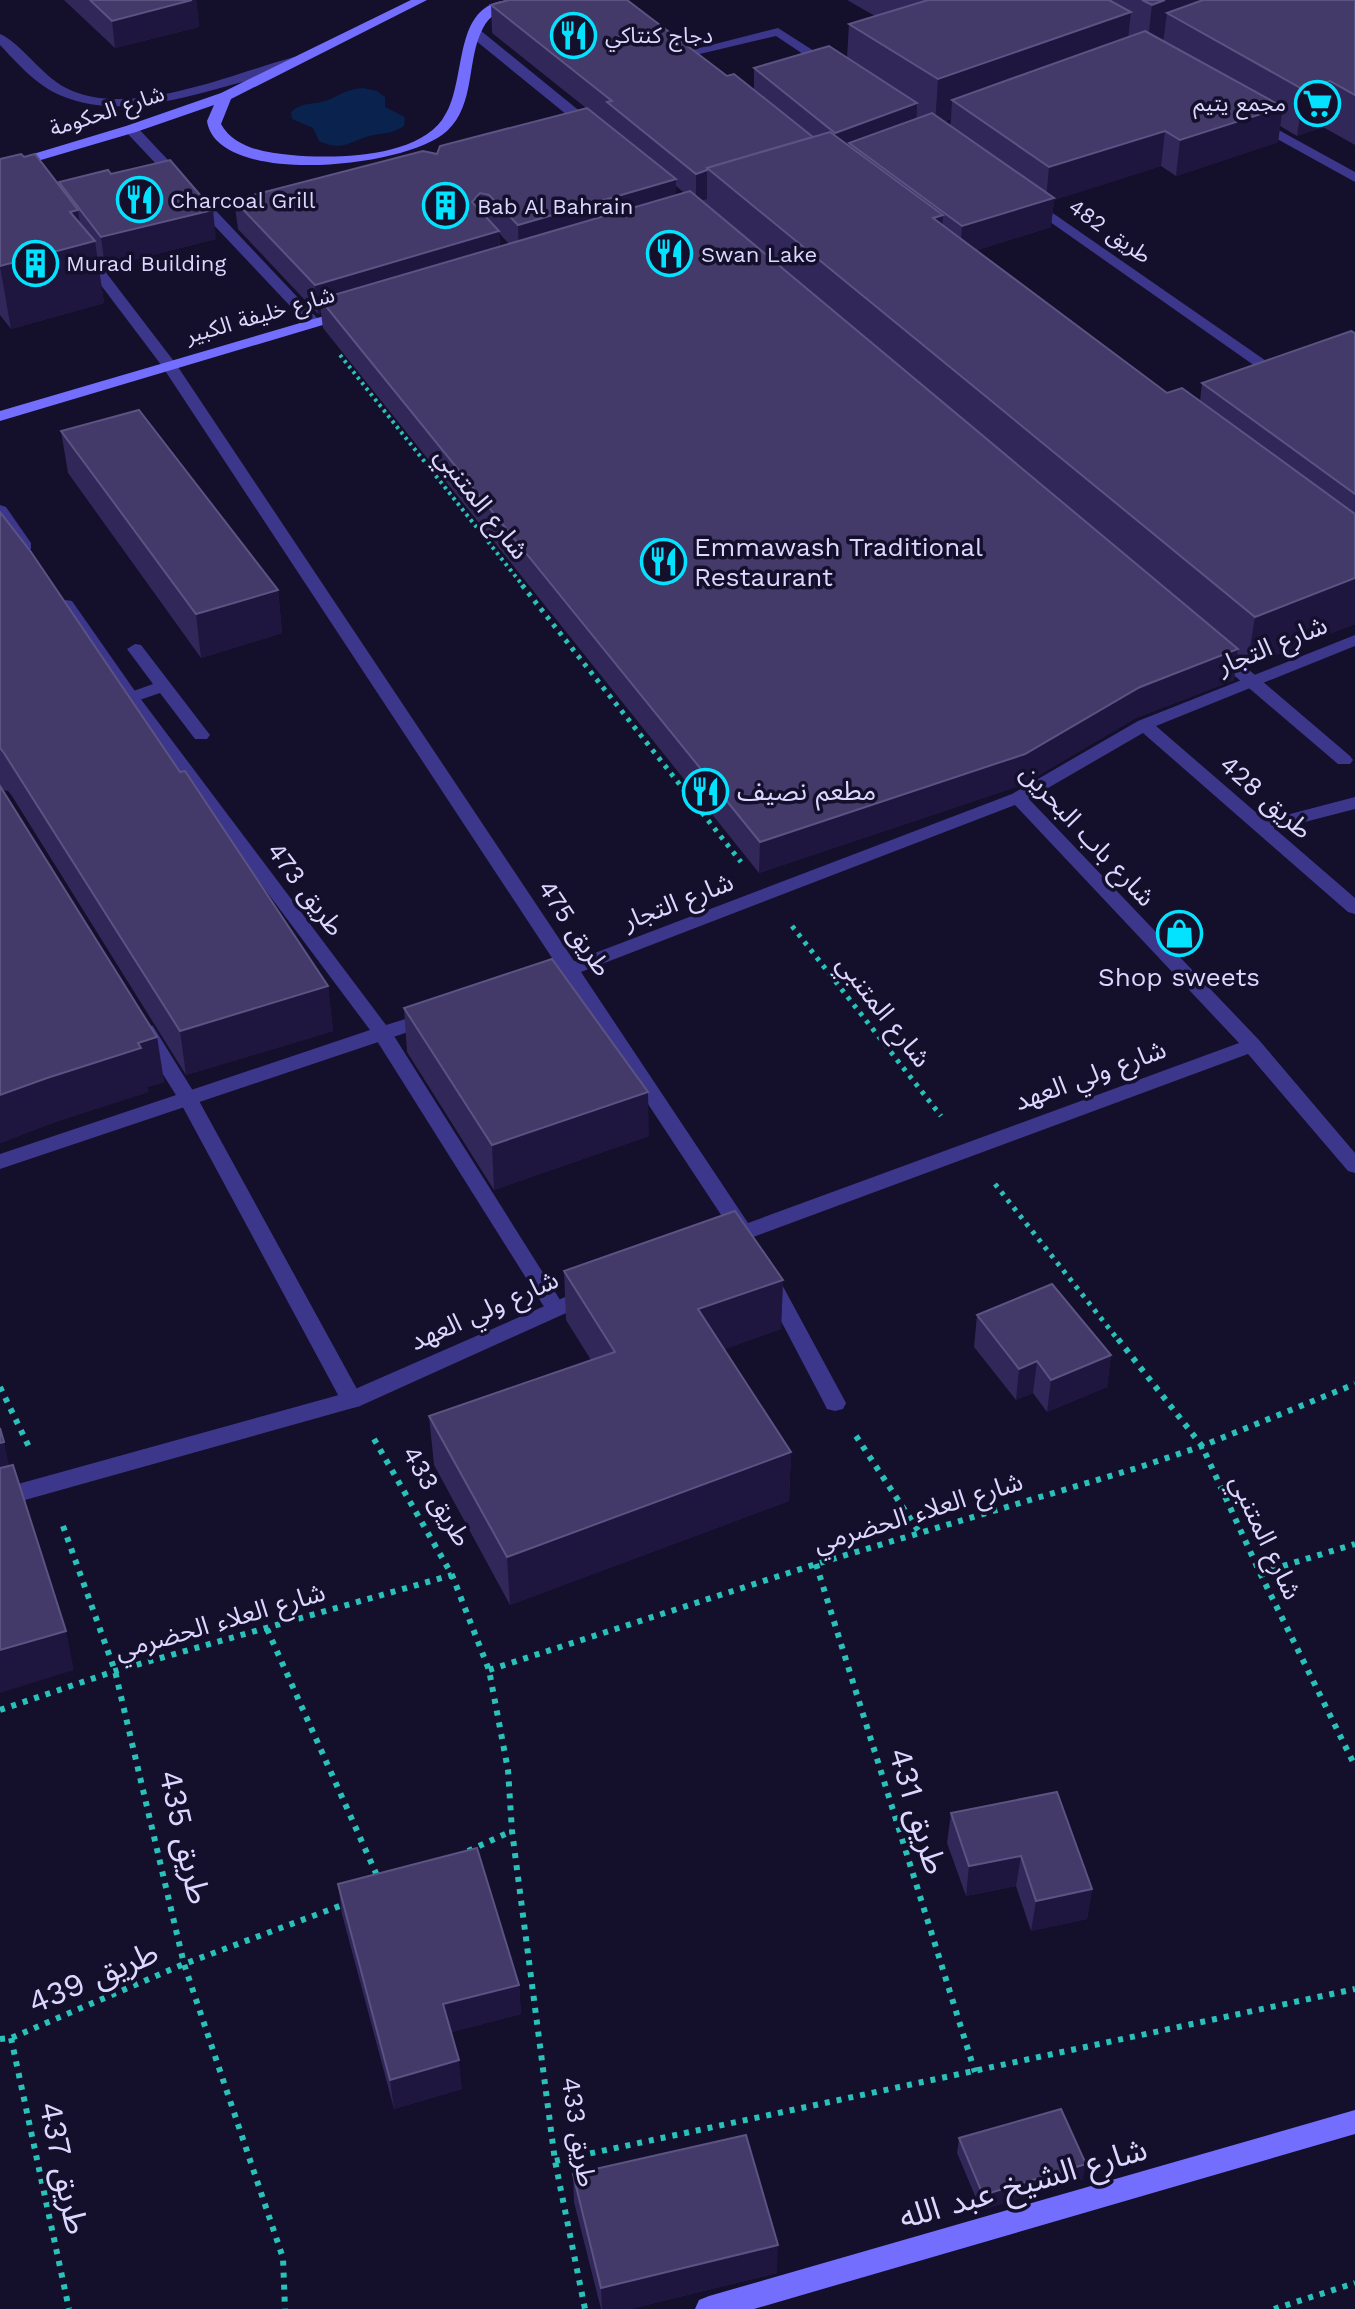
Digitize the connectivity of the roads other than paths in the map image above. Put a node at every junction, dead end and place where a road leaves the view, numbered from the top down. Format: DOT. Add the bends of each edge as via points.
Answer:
graph roads {
  1 [pos="421,0"];
  2 [pos="508,0"];
  3 [pos="475,33"];
  4 [pos="0,38"];
  5 [pos="688,53"];
  6 [pos="294,61"];
  7 [pos="843,74"];
  8 [pos="226,96"];
  9 [pos="1238,110"];
  10 [pos="131,129"];
  11 [pos="609,142"];
  12 [pos="412,148"];
  13 [pos="421,162"];
  14 [pos="0,168"];
  15 [pos="1355,178"];
  16 [pos="1023,197"];
  17 [pos="73,238"];
  18 [pos="357,310"];
  19 [pos="314,323"];
  20 [pos="168,364"];
  21 [pos="1278,392"];
  22 [pos="0,416"];
  23 [pos="0,510"];
  24 [pos="35,560"];
  25 [pos="52,585"];
  26 [pos="1203,640"];
  27 [pos="1355,640"];
  28 [pos="135,649"];
  29 [pos="1252,681"];
  30 [pos="164,686"];
  31 [pos="131,698"];
  32 [pos="1144,725"];
  33 [pos="201,735"];
  34 [pos="1344,760"];
  35 [pos="1018,798"];
  36 [pos="1355,803"];
  37 [pos="1262,827"];
  38 [pos="1355,908"];
  39 [pos="571,969"];
  40 [pos="542,979"];
  41 [pos="131,1008"];
  42 [pos="440,1014"];
  43 [pos="382,1033"];
  44 [pos="1252,1045"];
  45 [pos="188,1099"];
  46 [pos="0,1162"];
  47 [pos="1355,1166"];
  48 [pos="715,1244"];
  49 [pos="751,1246"];
  50 [pos="613,1285"];
  51 [pos="555,1308"];
  52 [pos="352,1400"];
  53 [pos="835,1403"];
  54 [pos="0,1498"];
  55 [pos="1355,2122"];
  56 [pos="709,2309"];
  1 -- 6 [label="main road, شارع الحكومة"];
  2 -- 3 [label="main road" via="487,13"];
  3 -- 11 [label="street"];
  3 -- 12 [label="main road" via="464,90 453,113 434,137"];
  4 -- 6 [label="street" via="38,76 68,94 118,101 166,98"];
  5 -- 7 [label="street" via="778,32"];
  6 -- 8 [label="main road, شارع الحكومة"];
  8 -- 10 [label="main road, شارع الحكومة"];
  8 -- 12 [label="main road" via="215,127 249,153 287,160 335,159"];
  9 -- 15 [label="street"];
  10 -- 14 [label="main road, شارع الحكومة" via="21,169"];
  10 -- 19 [label="street"];
  12 -- 13 [label="street"];
  16 -- 21 [label="street, طريق 482" via="1293,386"];
  17 -- 20 [label="street, طريق 475"];
  18 -- 19 [label="main road, شارع خليفة الكبير"];
  19 -- 20 [label="main road, شارع خليفة الكبير"];
  20 -- 22 [label="main road, شارع خليفة الكبير"];
  20 -- 39 [label="street, طريق 475"];
  23 -- 24 [label="street"];
  25 -- 31 [label="street, طريق 473"];
  26 -- 29 [label="street"];
  27 -- 29 [label="street, شارع التجار"];
  28 -- 30 [label="street"];
  29 -- 32 [label="street, شارع التجار"];
  29 -- 34 [label="street"];
  30 -- 31 [label="street"];
  30 -- 33 [label="street"];
  31 -- 43 [label="street, طريق 473"];
  32 -- 35 [label="street, شارع التجار"];
  32 -- 37 [label="street, طريق 428"];
  35 -- 39 [label="street, شارع التجار"];
  35 -- 44 [label="street, شارع باب البحرين"];
  36 -- 37 [label="street"];
  37 -- 38 [label="street, طريق 428"];
  39 -- 40 [label="street, شارع التجار"];
  39 -- 49 [label="street, طريق 475"];
  41 -- 45 [label="street"];
  42 -- 43 [label="street"];
  43 -- 45 [label="street"];
  43 -- 51 [label="street, طريق 473"];
  44 -- 47 [label="street, شارع باب البحرين"];
  44 -- 49 [label="street, شارع ولي العهد" via="968,1150"];
  45 -- 46 [label="street"];
  45 -- 52 [label="street"];
  48 -- 49 [label="street, شارع ولي العهد"];
  49 -- 53 [label="street, طريق 475"];
  50 -- 51 [label="street, شارع ولي العهد"];
  51 -- 52 [label="street, شارع ولي العهد"];
  52 -- 54 [label="street, شارع ولي العهد"];
  55 -- 56 [label="main road, شارع الشيخ عبد الله"];
}
